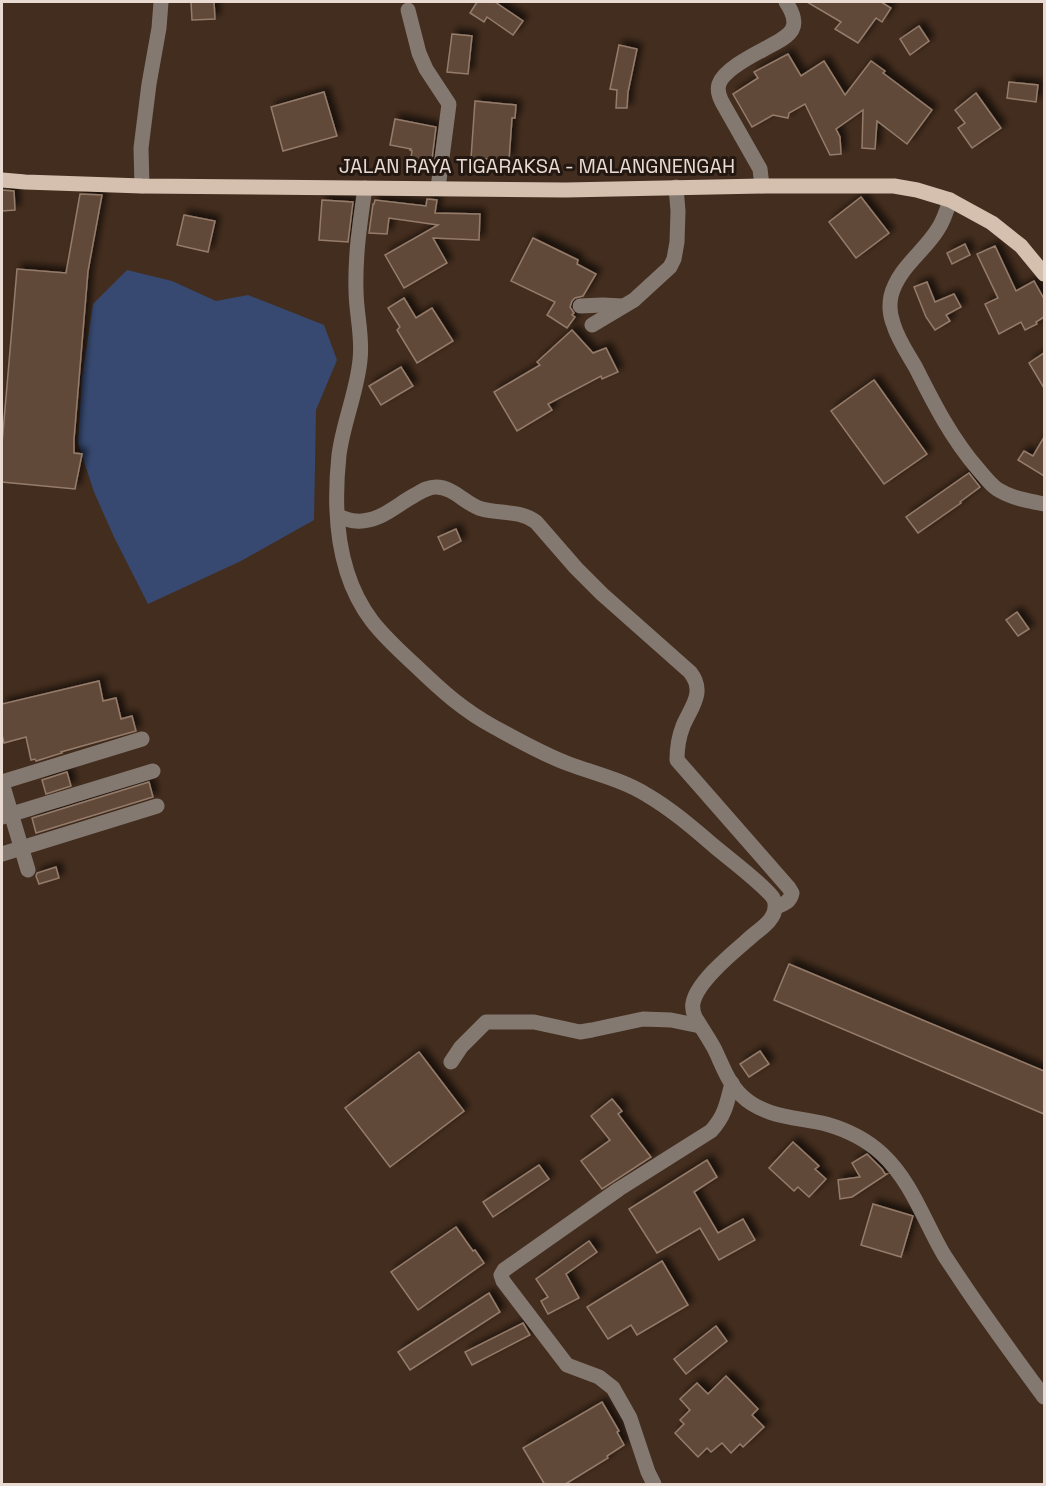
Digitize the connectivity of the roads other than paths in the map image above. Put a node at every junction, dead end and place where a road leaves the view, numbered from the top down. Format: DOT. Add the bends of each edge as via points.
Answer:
graph roads {
  1 [pos="161,2"];
  2 [pos="786,2"];
  3 [pos="408,10"];
  4 [pos="2,180"];
  5 [pos="142,186"];
  6 [pos="762,186"];
  7 [pos="676,187"];
  8 [pos="365,188"];
  9 [pos="438,188"];
  10 [pos="950,200"];
  11 [pos="1044,274"];
  12 [pos="580,306"];
  13 [pos="622,306"];
  14 [pos="592,325"];
  15 [pos="1044,504"];
  16 [pos="338,516"];
  17 [pos="142,739"];
  18 [pos="153,771"];
  19 [pos="2,783"];
  20 [pos="157,806"];
  21 [pos="7,815"];
  22 [pos="22,848"];
  23 [pos="2,854"];
  24 [pos="28,870"];
  25 [pos="776,907"];
  26 [pos="700,1026"];
  27 [pos="451,1062"];
  28 [pos="732,1083"];
  29 [pos="1044,1397"];
  30 [pos="654,1485"];
  1 -- 5 [label="street" via="141,148"];
  2 -- 6 [label="street" via="794,20 790,34 728,72 718,89 760,169"];
  3 -- 9 [label="street" via="419,53 449,104"];
  4 -- 5 [label="main road, JALAN RAYA TIGARAKSA - MALANGNENGAH"];
  5 -- 8 [label="main road, JALAN RAYA TIGARAKSA - MALANGNENGAH"];
  6 -- 7 [label="main road, JALAN RAYA TIGARAKSA - MALANGNENGAH"];
  6 -- 10 [label="main road, JALAN RAYA TIGARAKSA - MALANGNENGAH" via="894,186"];
  7 -- 9 [label="main road, JALAN RAYA TIGARAKSA - MALANGNENGAH"];
  7 -- 13 [label="street" via="677,231 672,263 639,296"];
  8 -- 9 [label="main road, JALAN RAYA TIGARAKSA - MALANGNENGAH"];
  8 -- 16 [label="street" via="356,260 360,360 339,453"];
  10 -- 11 [label="main road, JALAN RAYA TIGARAKSA - MALANGNENGAH" via="1007,234"];
  10 -- 15 [label="street" via="937,231 911,261 894,289 890,311 893,323 940,415 970,460 995,488"];
  12 -- 13 [label="street"];
  13 -- 14 [label="street"];
  16 -- 25 [label="street" via="347,573 365,611 382,633 447,695 477,717 538,750 648,795 759,883 774,898"];
  16 -- 25 [label="street" via="355,521 376,518 423,491 439,487 480,508 521,514 536,522 595,587 696,680 697,695 681,733 677,760 789,888 791,898"];
  17 -- 19 [label="street"];
  18 -- 21 [label="street"];
  19 -- 21 [label="street"];
  20 -- 22 [label="street"];
  21 -- 22 [label="street"];
  22 -- 23 [label="street"];
  22 -- 24 [label="street"];
  25 -- 26 [label="street" via="766,924 720,965 696,994 692,1006"];
  26 -- 27 [label="street" via="643,1019 580,1032 534,1022 486,1022"];
  26 -- 28 [label="street"];
  28 -- 29 [label="street" via="739,1094 766,1110 838,1128 882,1154 909,1188 945,1256 980,1309"];
  28 -- 30 [label="street" via="725,1110 711,1131 619,1189 501,1275 567,1365 599,1377 613,1388 630,1418"];
}
